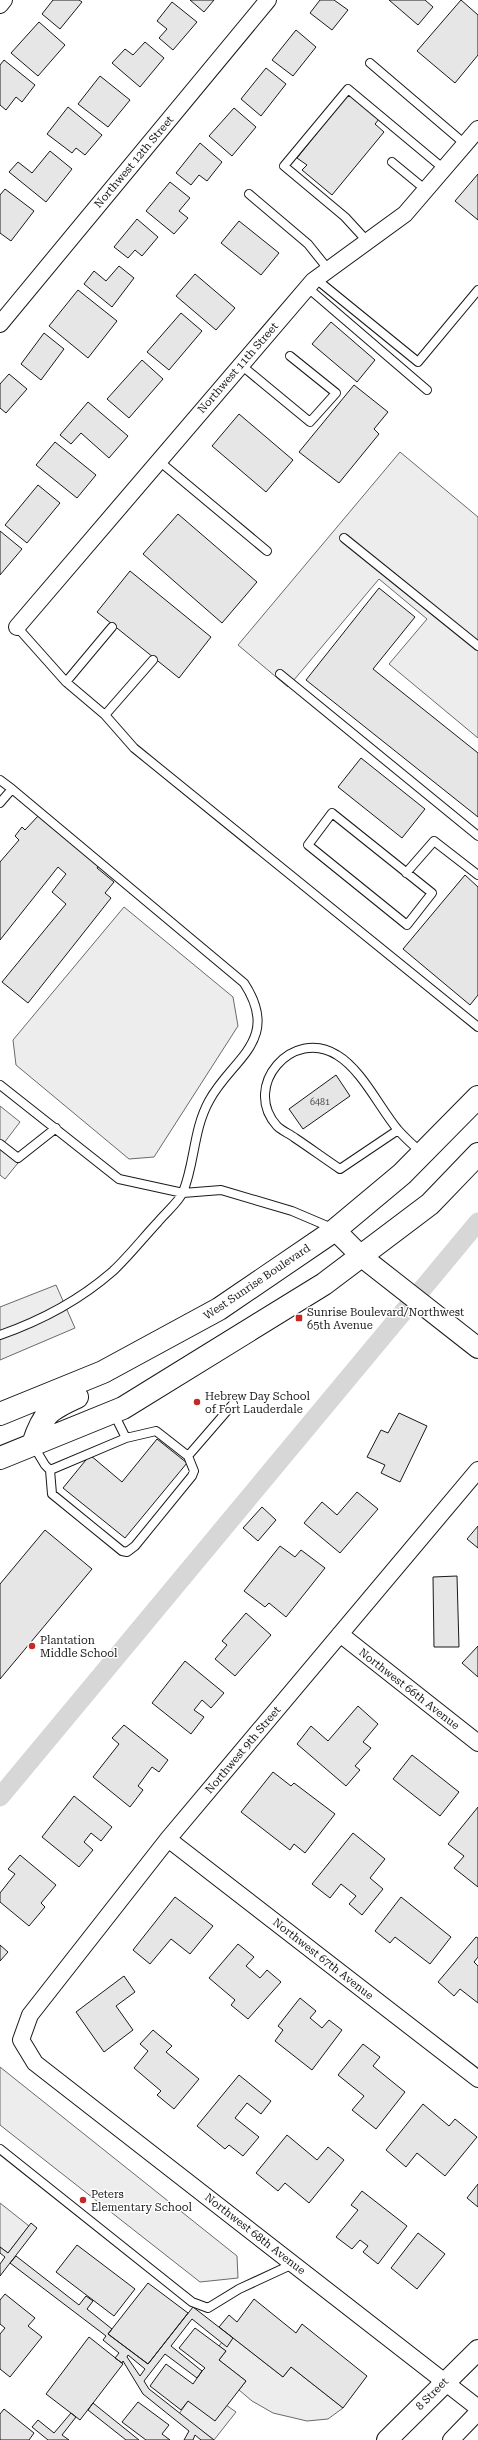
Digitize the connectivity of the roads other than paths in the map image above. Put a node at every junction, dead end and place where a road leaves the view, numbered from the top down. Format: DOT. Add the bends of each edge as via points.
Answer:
graph roads {
  1 [pos="4,0"];
  2 [pos="268,0"];
  3 [pos="0,5"];
  4 [pos="370,63"];
  5 [pos="478,129"];
  6 [pos="465,144"];
  7 [pos="392,162"];
  8 [pos="444,169"];
  9 [pos="426,190"];
  10 [pos="249,194"];
  11 [pos="367,241"];
  12 [pos="317,279"];
  13 [pos="478,290"];
  14 [pos="0,324"];
  15 [pos="290,356"];
  16 [pos="241,365"];
  17 [pos="427,390"];
  18 [pos="159,461"];
  19 [pos="344,538"];
  20 [pos="267,551"];
  21 [pos="112,626"];
  22 [pos="17,627"];
  23 [pos="478,646"];
  24 [pos="153,660"];
  25 [pos="280,674"];
  26 [pos="66,682"];
  27 [pos="105,716"];
  28 [pos="0,780"];
  29 [pos="12,789"];
  30 [pos="0,803"];
  31 [pos="478,836"];
  32 [pos="406,872"];
  33 [pos="478,875"];
  34 [pos="478,1026"];
  35 [pos="0,1085"];
  36 [pos="478,1097"];
  37 [pos="56,1128"];
  38 [pos="398,1130"];
  39 [pos="0,1144"];
  40 [pos="422,1154"];
  41 [pos="478,1154"];
  42 [pos="183,1192"];
  43 [pos="335,1230"];
  44 [pos="362,1257"];
  45 [pos="0,1335"];
  46 [pos="166,1338"];
  47 [pos="478,1348"];
  48 [pos="233,1404"];
  49 [pos="113,1412"];
  50 [pos="0,1414"];
  51 [pos="126,1438"];
  52 [pos="33,1444"];
  53 [pos="188,1456"];
  54 [pos="0,1458"];
  55 [pos="50,1470"];
  56 [pos="478,1470"];
  57 [pos="340,1634"];
  58 [pos="478,1743"];
  59 [pos="168,1839"];
  60 [pos="21,2040"];
  61 [pos="478,2079"];
  62 [pos="0,2149"];
  63 [pos="293,2264"];
  64 [pos="478,2350"];
  65 [pos="444,2381"];
  66 [pos="478,2408"];
  67 [pos="478,2412"];
  68 [pos="387,2440"];
  69 [pos="450,2440"];
  1 -- 3 [label="street"];
  2 -- 14 [label="street, Northwest 12th Street"];
  4 -- 6 [label="lane"];
  5 -- 6 [label="street, Northwest 11th Street"];
  6 -- 8 [label="street, Northwest 11th Street"];
  7 -- 9 [label="lane"];
  8 -- 9 [label="street, Northwest 11th Street"];
  8 -- 11 [label="lane" via="348,89 284,166 345,217"];
  9 -- 11 [label="street, Northwest 11th Street" via="405,214"];
  10 -- 12 [label="lane" via="308,244"];
  11 -- 12 [label="street, Northwest 11th Street"];
  12 -- 13 [label="lane" via="418,362"];
  12 -- 16 [label="street, Northwest 11th Street"];
  12 -- 17 [label="lane"];
  15 -- 16 [label="lane" via="336,393 310,422"];
  16 -- 18 [label="street, Northwest 11th Street"];
  18 -- 20 [label="lane"];
  18 -- 22 [label="street, Northwest 11th Street"];
  19 -- 23 [label="lane"];
  21 -- 26 [label="lane"];
  22 -- 26 [label="lane"];
  24 -- 27 [label="lane"];
  25 -- 31 [label="lane"];
  26 -- 27 [label="lane"];
  27 -- 34 [label="lane" via="134,748"];
  28 -- 29 [label="lane"];
  29 -- 30 [label="lane"];
  29 -- 42 [label="lane" via="244,983 253,996 257,1012 252,1048 209,1100 197,1129"];
  32 -- 32 [label="lane" via="332,813 308,845 407,925 432,893"];
  32 -- 33 [label="lane" via="434,840"];
  35 -- 37 [label="lane"];
  36 -- 40 [label="highway, West Sunrise Boulevard"];
  37 -- 39 [label="lane" via="18,1158"];
  37 -- 42 [label="lane" via="119,1179"];
  38 -- 38 [label="lane" via="340,1169 278,1126 265,1100 267,1081 273,1067 287,1056 305,1048 321,1048 336,1054 348,1063"];
  38 -- 40 [label="lane"];
  40 -- 43 [label="highway, West Sunrise Boulevard"];
  41 -- 44 [label="highway" via="430,1204"];
  42 -- 43 [label="lane" via="221,1190 292,1211"];
  42 -- 45 [label="lane" via="113,1271 31,1324"];
  43 -- 44 [label="street"];
  43 -- 46 [label="highway, West Sunrise Boulevard" via="219,1310"];
  44 -- 47 [label="street"];
  44 -- 49 [label="highway" via="324,1284"];
  46 -- 50 [label="highway, West Sunrise Boulevard" via="103,1372"];
  46 -- 52 [label="highway" via="159,1355 146,1367 50,1410 44,1415"];
  48 -- 53 [label="lane"];
  49 -- 51 [label="lane"];
  49 -- 52 [label="highway"];
  51 -- 53 [label="lane" via="156,1431"];
  51 -- 55 [label="lane"];
  52 -- 54 [label="highway"];
  52 -- 55 [label="lane"];
  53 -- 55 [label="lane" via="194,1471 192,1476 135,1546 127,1552 122,1551 52,1494"];
  56 -- 57 [label="street, Northwest 9th Street"];
  57 -- 58 [label="street, Northwest 66th Avenue"];
  57 -- 59 [label="street, Northwest 9th Street"];
  59 -- 60 [label="street, Northwest 9th Street" via="30,2015"];
  59 -- 61 [label="street, Northwest 67th Avenue"];
  60 -- 63 [label="street, Northwest 68th Avenue" via="35,2063"];
  62 -- 63 [label="lane" via="192,2302 208,2308 240,2289"];
  63 -- 65 [label="street, Northwest 68th Avenue"];
  64 -- 65 [label="street, 8 Street"];
  65 -- 66 [label="street, Northwest 68th Avenue"];
  65 -- 68 [label="street, 8 Street"];
  67 -- 69 [label="street"];
}
